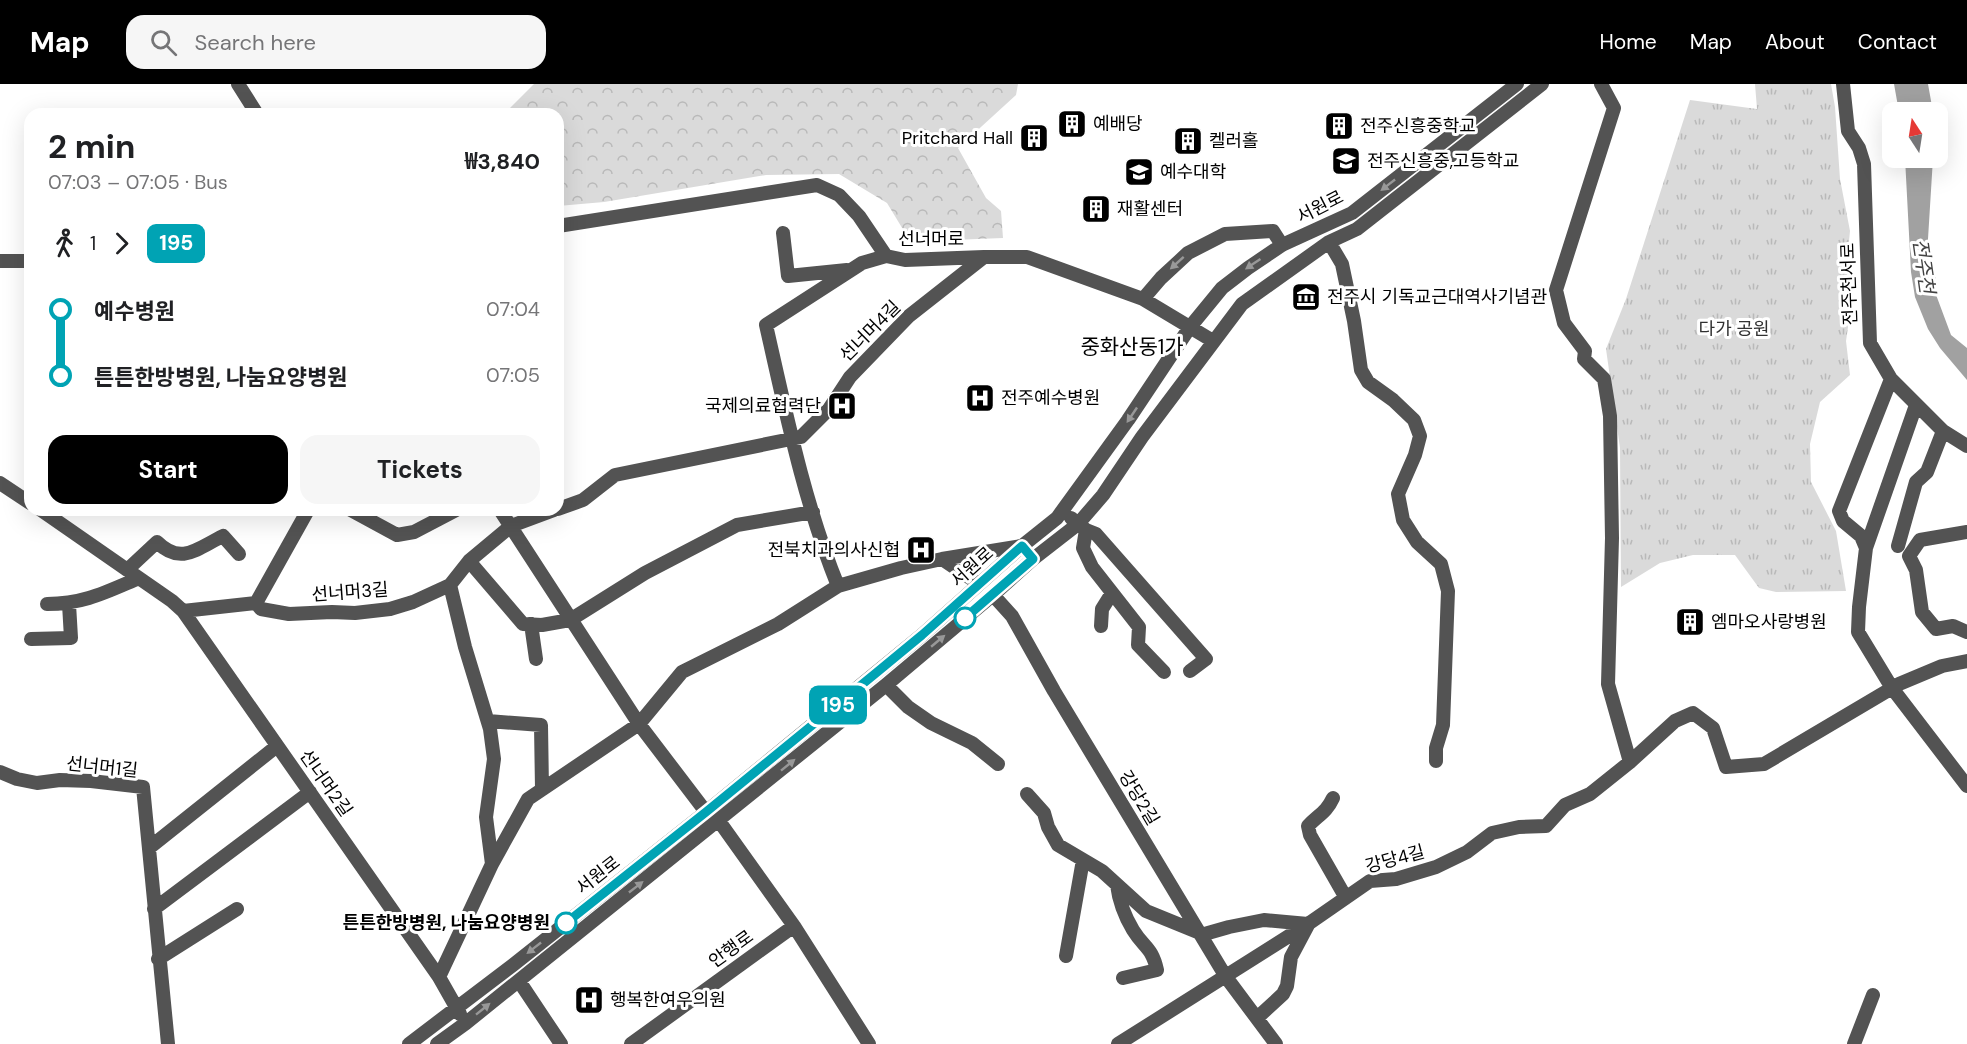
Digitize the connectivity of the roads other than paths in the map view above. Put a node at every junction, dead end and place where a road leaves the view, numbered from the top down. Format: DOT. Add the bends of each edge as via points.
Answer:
graph roads {
  1 [pos="238,84"];
  2 [pos="1517,84"];
  3 [pos="1542,84"];
  4 [pos="1601,84"];
  5 [pos="1842,84"];
  6 [pos="253,108"];
  7 [pos="564,225"];
  8 [pos="783,233"];
  9 [pos="1329,242"];
  10 [pos="1282,245"];
  11 [pos="886,256"];
  12 [pos="984,256"];
  13 [pos="0,261"];
  14 [pos="24,261"];
  15 [pos="851,270"];
  16 [pos="1143,299"];
  17 [pos="1190,327"];
  18 [pos="1213,341"];
  19 [pos="1891,379"];
  20 [pos="1916,405"];
  21 [pos="1943,431"];
  22 [pos="792,439"];
  23 [pos="1967,446"];
  24 [pos="0,483"];
  25 [pos="24,498"];
  26 [pos="564,506"];
  27 [pos="1062,511"];
  28 [pos="813,512"];
  29 [pos="50,516"];
  30 [pos="305,516"];
  31 [pos="362,516"];
  32 [pos="445,516"];
  33 [pos="504,516"];
  34 [pos="537,516"];
  35 [pos="511,526"];
  36 [pos="1082,527"];
  37 [pos="1967,532"];
  38 [pos="1022,546"];
  39 [pos="1898,546"];
  40 [pos="1866,548"];
  41 [pos="239,554"];
  42 [pos="942,559"];
  43 [pos="1033,559"];
  44 [pos="469,561"];
  45 [pos="127,570"];
  46 [pos="140,578"];
  47 [pos="450,585"];
  48 [pos="979,585"];
  49 [pos="838,586"];
  50 [pos="1112,593"];
  51 [pos="993,595"];
  52 [pos="256,603"];
  53 [pos="47,604"];
  54 [pos="69,604"];
  55 [pos="183,611"];
  56 [pos="570,620"];
  57 [pos="531,624"];
  58 [pos="1101,626"];
  59 [pos="1967,632"];
  60 [pos="31,639"];
  61 [pos="536,658"];
  62 [pos="1967,661"];
  63 [pos="1190,671"];
  64 [pos="1164,672"];
  65 [pos="886,685"];
  66 [pos="1892,687"];
  67 [pos="488,721"];
  68 [pos="639,724"];
  69 [pos="277,746"];
  70 [pos="1436,761"];
  71 [pos="1630,762"];
  72 [pos="998,764"];
  73 [pos="0,772"];
  74 [pos="1967,786"];
  75 [pos="542,789"];
  76 [pos="310,792"];
  77 [pos="1027,794"];
  78 [pos="1333,798"];
  79 [pos="706,812"];
  80 [pos="718,821"];
  81 [pos="149,848"];
  82 [pos="1083,861"];
  83 [pos="492,864"];
  84 [pos="1117,885"];
  85 [pos="1346,898"];
  86 [pos="154,909"];
  87 [pos="237,909"];
  88 [pos="1308,924"];
  89 [pos="794,926"];
  90 [pos="1200,934"];
  91 [pos="1066,956"];
  92 [pos="158,959"];
  93 [pos="439,977"];
  94 [pos="1226,977"];
  95 [pos="1123,978"];
  96 [pos="519,981"];
  97 [pos="1873,995"];
  98 [pos="455,1007"];
  99 [pos="1257,1018"];
  100 [pos="466,1023"];
  101 [pos="168,1044"];
  102 [pos="409,1044"];
  103 [pos="437,1044"];
  104 [pos="561,1044"];
  105 [pos="632,1044"];
  106 [pos="869,1044"];
  107 [pos="1118,1044"];
  108 [pos="1275,1044"];
  109 [pos="1854,1044"];
  1 -- 6 [label="street"];
  2 -- 10 [label="street, 서원로, one-way" via="1352,213"];
  3 -- 9 [label="street, 서원로" via="1357,229"];
  4 -- 71 [label="street" via="1614,108 1556,290 1564,323 1585,351 1584,359 1604,380 1610,416 1608,684"];
  5 -- 19 [label="street, 전주천서로" via="1848,131 1864,164 1870,343"];
  7 -- 11 [label="street, 선너머로" via="817,185 843,199"];
  8 -- 15 [label="street" via="788,276"];
  9 -- 18 [label="street, 서원로" via="1242,304"];
  9 -- 70 [label="street" via="1342,264 1361,370 1368,382 1414,420 1420,436 1398,494 1403,520 1417,542 1441,564 1448,591 1443,725"];
  10 -- 16 [label="street, one-way" via="1273,231 1225,234 1188,254"];
  10 -- 17 [label="street, 서원로, one-way" via="1222,288"];
  11 -- 12 [label="street, 선너머로" via="905,260"];
  11 -- 15 [label="street"];
  12 -- 16 [label="street, 선너머로" via="1027,258"];
  12 -- 22 [label="street, 선너머4길" via="909,316 850,377 829,409 801,436"];
  13 -- 14 [label="street"];
  15 -- 22 [label="street" via="766,325"];
  16 -- 17 [label="street, 선너머로"];
  17 -- 18 [label="street, 선너머로"];
  17 -- 27 [label="street, 서원로, one-way"];
  18 -- 36 [label="street, 서원로"];
  19 -- 20 [label="street, 전주천서로"];
  19 -- 40 [label="street" via="1839,511 1843,521 1861,536"];
  20 -- 21 [label="street, 전주천서로"];
  20 -- 40 [label="street"];
  21 -- 23 [label="street, 전주천서로"];
  21 -- 39 [label="street" via="1927,472 1916,482"];
  22 -- 26 [label="street, 선너머4길" via="615,475 583,500"];
  22 -- 28 [label="street"];
  24 -- 25 [label="street"];
  27 -- 36 [label="street"];
  27 -- 38 [label="street, 서원로"];
  28 -- 49 [label="street"];
  28 -- 56 [label="street" via="737,525 645,573"];
  29 -- 45 [label="street, 선너머2길"];
  30 -- 52 [label="street"];
  31 -- 32 [label="street" via="397,535 414,532"];
  33 -- 35 [label="street"];
  34 -- 35 [label="street, 선너머3길"];
  35 -- 44 [label="street, 선너머3길"];
  35 -- 56 [label="street"];
  36 -- 43 [label="street, 서원로"];
  36 -- 50 [label="street" via="1083,548"];
  36 -- 63 [label="street" via="1096,534 1206,659"];
  37 -- 59 [label="street" via="1920,540 1909,556 1916,570 1922,612 1936,629 1953,626"];
  38 -- 42 [label="street"];
  38 -- 43 [label="street"];
  38 -- 48 [label="street, 서원로"];
  40 -- 66 [label="street" via="1858,632"];
  41 -- 45 [label="street" via="224,536 184,555 167,551 157,542"];
  42 -- 48 [label="street"];
  42 -- 49 [label="street"];
  43 -- 51 [label="street, 서원로"];
  44 -- 47 [label="street, 선너머3길"];
  44 -- 57 [label="street" via="523,624"];
  45 -- 46 [label="street, 선너머2길"];
  46 -- 54 [label="street"];
  46 -- 55 [label="street, 선너머2길"];
  47 -- 52 [label="street, 선너머3길" via="390,609 356,613 290,614 261,609"];
  47 -- 67 [label="street"];
  48 -- 79 [label="street, 서원로"];
  49 -- 68 [label="street" via="778,624 682,672"];
  50 -- 58 [label="street" via="1102,609"];
  50 -- 64 [label="street" via="1139,627 1138,645"];
  65 -- 51 [label="street, 서원로, one-way"];
  51 -- 90 [label="street, 강당2길" via="1012,616"];
  52 -- 55 [label="street"];
  53 -- 54 [label="street"];
  54 -- 60 [label="street" via="71,638"];
  55 -- 69 [label="street, 선너머2길"];
  56 -- 57 [label="street"];
  56 -- 68 [label="street"];
  57 -- 61 [label="street"];
  62 -- 66 [label="street" via="1942,666"];
  65 -- 72 [label="street" via="908,707 972,743"];
  80 -- 65 [label="street, 서원로, one-way"];
  66 -- 71 [label="street" via="1764,764 1726,767 1713,729 1694,713 1675,721"];
  66 -- 74 [label="street"];
  67 -- 75 [label="street" via="541,725"];
  67 -- 83 [label="street" via="494,759 486,817"];
  68 -- 75 [label="street"];
  68 -- 79 [label="street"];
  69 -- 76 [label="street, 선너머2길"];
  69 -- 81 [label="street"];
  71 -- 85 [label="street, 강당4길" via="1590,794 1565,805 1545,826 1492,833 1467,852 1436,867 1396,879 1370,881"];
  73 -- 81 [label="street, 선너머1길" via="37,783 60,780 143,787"];
  75 -- 83 [label="street" via="528,799"];
  76 -- 86 [label="street"];
  76 -- 93 [label="street, 선너머2길"];
  77 -- 82 [label="street" via="1044,813 1058,845"];
  78 -- 85 [label="street" via="1327,810 1308,826"];
  79 -- 80 [label="street"];
  79 -- 98 [label="street, 서원로, one-way"];
  80 -- 89 [label="street"];
  96 -- 80 [label="street, 서원로, one-way"];
  81 -- 86 [label="street, 선너머1길"];
  82 -- 84 [label="street"];
  82 -- 91 [label="street"];
  83 -- 93 [label="street"];
  84 -- 90 [label="street" via="1146,911"];
  84 -- 95 [label="street" via="1119,901 1134,931 1154,954 1157,970"];
  85 -- 88 [label="street, 강당4길"];
  86 -- 92 [label="street, 선너머1길"];
  87 -- 92 [label="street"];
  88 -- 90 [label="street" via="1264,921"];
  88 -- 94 [label="street, 강당4길"];
  88 -- 99 [label="street" via="1292,957 1287,986"];
  89 -- 105 [label="street, 안행로"];
  89 -- 106 [label="street"];
  90 -- 94 [label="street, 강당2길"];
  92 -- 101 [label="street, 선너머1길"];
  93 -- 98 [label="street, 선너머2길"];
  94 -- 99 [label="street, 강당2길"];
  94 -- 107 [label="street, 강당4길"];
  100 -- 96 [label="street, 서원로, one-way"];
  96 -- 104 [label="street"];
  97 -- 109 [label="street"];
  98 -- 100 [label="street, 선너머2길"];
  98 -- 102 [label="street, 서원로"];
  99 -- 108 [label="street, 강당2길"];
  100 -- 103 [label="street, 서원로"];
}
